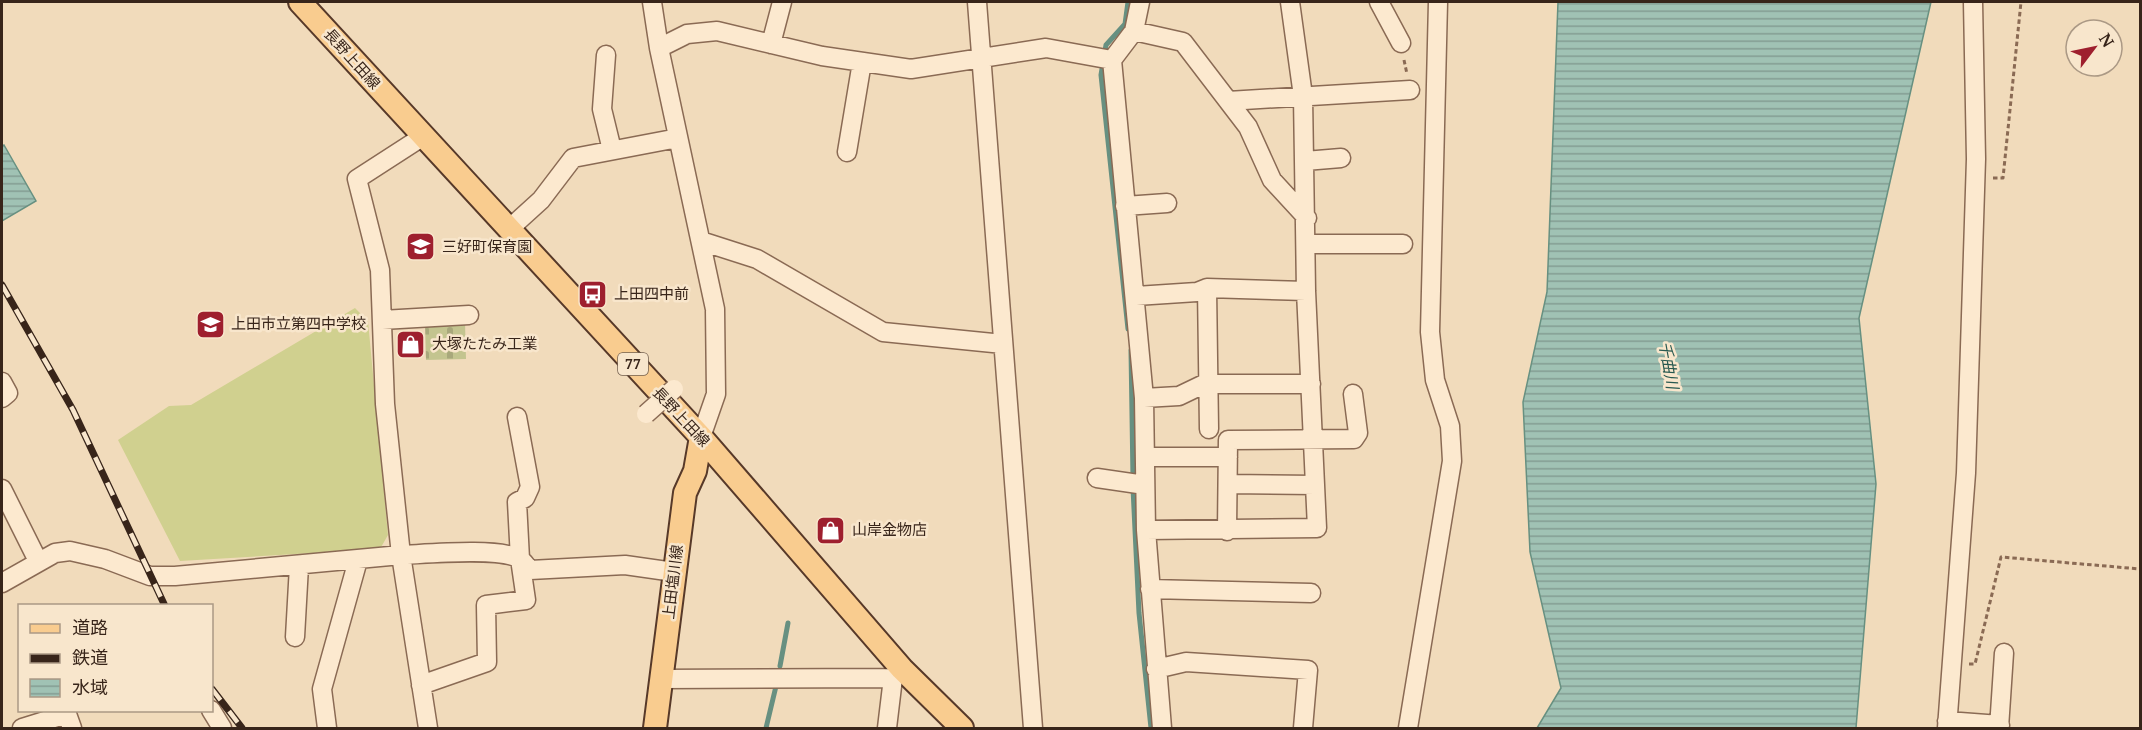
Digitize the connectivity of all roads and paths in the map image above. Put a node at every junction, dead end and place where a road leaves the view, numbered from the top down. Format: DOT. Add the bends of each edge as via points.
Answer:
graph roads {
  1 [pos="300,2"];
  2 [pos="651,2"];
  3 [pos="782,2"];
  4 [pos="977,2"];
  5 [pos="1140,2"];
  6 [pos="1290,2"];
  7 [pos="1379,2"];
  8 [pos="1438,2"];
  9 [pos="1973,2"];
  10 [pos="2021,2"];
  11 [pos="1134,31"];
  12 [pos="1401,43"];
  13 [pos="771,44"];
  14 [pos="659,48"];
  15 [pos="606,56"];
  16 [pos="981,57"];
  17 [pos="1112,60"];
  18 [pos="862,62"];
  19 [pos="1410,90"];
  20 [pos="1303,96"];
  21 [pos="1228,101"];
  22 [pos="422,137"];
  23 [pos="678,138"];
  24 [pos="612,150"];
  25 [pos="847,152"];
  26 [pos="1341,158"];
  27 [pos="1305,161"];
  28 [pos="1989,178"];
  29 [pos="1167,203"];
  30 [pos="1125,206"];
  31 [pos="1307,218"];
  32 [pos="508,230"];
  33 [pos="701,241"];
  34 [pos="1307,244"];
  35 [pos="1403,244"];
  36 [pos="1207,288"];
  37 [pos="1306,291"];
  38 [pos="1136,296"];
  39 [pos="469,315"];
  40 [pos="382,320"];
  41 [pos="1003,344"];
  42 [pos="2,382"];
  43 [pos="1209,384"];
  44 [pos="1311,384"];
  45 [pos="674,388"];
  46 [pos="1353,394"];
  47 [pos="2,398"];
  48 [pos="1144,398"];
  49 [pos="646,414"];
  50 [pos="517,417"];
  51 [pos="1209,429"];
  52 [pos="700,437"];
  53 [pos="1315,440"];
  54 [pos="1144,457"];
  55 [pos="1228,457"];
  56 [pos="1097,478"];
  57 [pos="1228,484"];
  58 [pos="1145,485"];
  59 [pos="1315,485"];
  60 [pos="2,489"];
  61 [pos="1146,530"];
  62 [pos="1227,531"];
  63 [pos="400,555"];
  64 [pos="520,559"];
  65 [pos="358,560"];
  66 [pos="38,561"];
  67 [pos="299,566"];
  68 [pos="2140,569"];
  69 [pos="674,572"];
  70 [pos="2,583"];
  71 [pos="1150,589"];
  72 [pos="1311,593"];
  73 [pos="295,637"];
  74 [pos="2004,653"];
  75 [pos="1964,664"];
  76 [pos="1156,669"];
  77 [pos="897,674"];
  78 [pos="661,679"];
  79 [pos="421,685"];
  80 [pos="212,712"];
  81 [pos="1947,725"];
  82 [pos="2000,727"];
  83 [pos="22,729"];
  84 [pos="72,729"];
  85 [pos="222,729"];
  86 [pos="327,729"];
  87 [pos="428,729"];
  88 [pos="655,729"];
  89 [pos="887,729"];
  90 [pos="962,729"];
  91 [pos="1033,729"];
  92 [pos="1162,729"];
  93 [pos="1303,729"];
  94 [pos="1408,729"];
  1 -- 22 [label="main road, 長野上田線 / 77"];
  2 -- 14 [label="street"];
  3 -- 13 [label="street"];
  4 -- 16 [label="street"];
  5 -- 11 [label="street"];
  6 -- 20 [label="street"];
  7 -- 12 [label="street"];
  8 -- 94 [label="street" via="1430,332 1435,380 1450,426 1452,461"];
  9 -- 81 [label="street" via="1976,159 1966,473"];
  10 -- 28 [label="path" via="2003,178"];
  11 -- 17 [label="street"];
  11 -- 21 [label="street" via="1183,42"];
  13 -- 14 [label="street" via="717,30 687,34"];
  13 -- 18 [label="street"];
  14 -- 23 [label="street"];
  15 -- 24 [label="street" via="602,109"];
  16 -- 17 [label="street" via="1046,48"];
  16 -- 18 [label="street" via="911,69"];
  16 -- 41 [label="street"];
  17 -- 30 [label="street"];
  18 -- 25 [label="street"];
  19 -- 20 [label="street"];
  20 -- 21 [label="street"];
  20 -- 27 [label="street"];
  21 -- 31 [label="street" via="1248,127 1272,180"];
  22 -- 32 [label="main road, 長野上田線 / 77"];
  22 -- 40 [label="street" via="357,179 380,270"];
  23 -- 24 [label="street"];
  23 -- 33 [label="street"];
  24 -- 32 [label="street" via="573,158 541,200"];
  26 -- 27 [label="street"];
  27 -- 31 [label="street"];
  29 -- 30 [label="street"];
  30 -- 38 [label="street"];
  31 -- 34 [label="street"];
  32 -- 52 [label="main road, 長野上田線 / 77"];
  33 -- 41 [label="street" via="757,259 883,332"];
  33 -- 52 [label="street" via="715,309 717,357 716,394"];
  34 -- 35 [label="street"];
  34 -- 37 [label="street"];
  36 -- 37 [label="street"];
  36 -- 38 [label="street"];
  36 -- 43 [label="street"];
  37 -- 44 [label="street"];
  38 -- 48 [label="street"];
  39 -- 40 [label="street"];
  40 -- 63 [label="street" via="385,404"];
  41 -- 91 [label="street"];
  42 -- 47 [label="street" via="8,393"];
  43 -- 44 [label="street"];
  43 -- 48 [label="street" via="1179,396"];
  43 -- 51 [label="street"];
  44 -- 53 [label="street"];
  45 -- 49 [label="street, bridge"];
  46 -- 53 [label="street" via="1358,433 1354,439"];
  48 -- 54 [label="street"];
  50 -- 64 [label="street" via="530,486 525,498 517,502"];
  52 -- 69 [label="main road, 上田塩川線" via="695,471 685,493"];
  52 -- 77 [label="main road, 長野上田線 / 77"];
  53 -- 55 [label="street" via="1228,440"];
  53 -- 59 [label="street"];
  54 -- 55 [label="street"];
  54 -- 58 [label="street"];
  55 -- 57 [label="street"];
  56 -- 58 [label="street"];
  57 -- 59 [label="street"];
  57 -- 62 [label="street"];
  58 -- 61 [label="street"];
  59 -- 62 [label="street" via="1317,528"];
  60 -- 66 [label="street"];
  61 -- 62 [label="street"];
  61 -- 71 [label="street"];
  63 -- 64 [label="street" via="457,552"];
  63 -- 65 [label="street"];
  63 -- 79 [label="street"];
  64 -- 69 [label="street" via="530,570 625,565"];
  64 -- 79 [label="street" via="526,600 486,605 487,662"];
  65 -- 67 [label="street"];
  65 -- 86 [label="street" via="322,689"];
  66 -- 67 [label="street" via="70,551 150,576"];
  66 -- 70 [label="street"];
  67 -- 73 [label="street"];
  68 -- 75 [label="path" via="2001,557 1975,664"];
  69 -- 78 [label="main road, 上田塩川線"];
  71 -- 72 [label="street"];
  71 -- 76 [label="street"];
  74 -- 82 [label="street"];
  76 -- 92 [label="street"];
  76 -- 93 [label="street" via="1186,662 1308,670"];
  77 -- 78 [label="street"];
  77 -- 89 [label="street"];
  77 -- 90 [label="main road, 長野上田線 / 77"];
  78 -- 88 [label="main road, 上田塩川線"];
  79 -- 87 [label="street"];
  80 -- 85 [label="street"];
  81 -- 82 [label="street"];
  83 -- 84 [label="street" via="67,714"];
}
